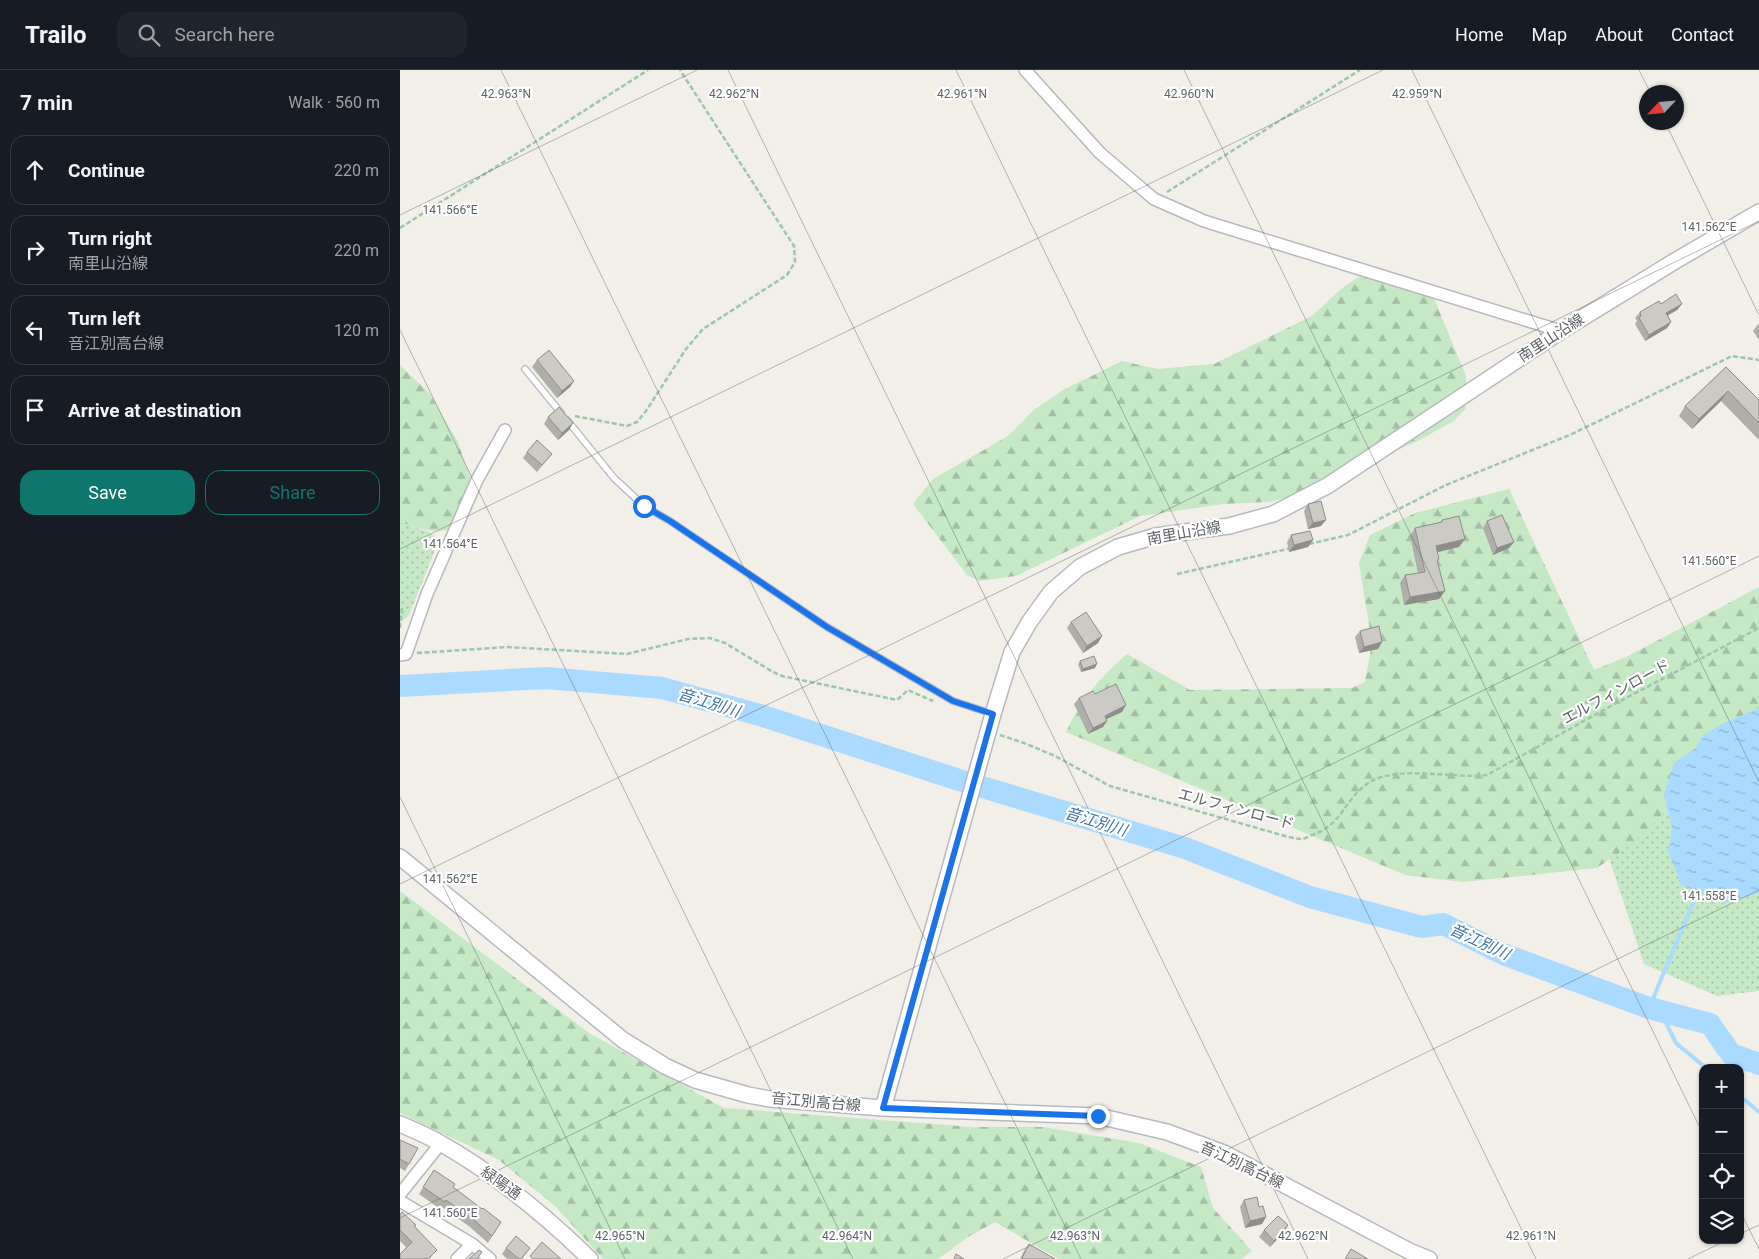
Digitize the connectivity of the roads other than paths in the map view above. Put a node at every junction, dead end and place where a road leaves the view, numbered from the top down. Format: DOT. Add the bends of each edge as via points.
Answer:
graph roads {
  1 [pos="1025,70"];
  2 [pos="1759,212"];
  3 [pos="1561,331"];
  4 [pos="525,369"];
  5 [pos="505,430"];
  6 [pos="403,655"];
  7 [pos="993,714"];
  8 [pos="400,857"];
  9 [pos="883,1108"];
  10 [pos="400,1124"];
  11 [pos="441,1143"];
  12 [pos="400,1194"];
  13 [pos="400,1201"];
  14 [pos="472,1244"];
  15 [pos="457,1259"];
  16 [pos="490,1259"];
  17 [pos="590,1259"];
  18 [pos="1429,1259"];
  1 -- 3 [label="street" via="1100,153 1154,199 1204,221"];
  2 -- 3 [label="street, 南里山沿線"];
  3 -- 7 [label="street, 南里山沿線" via="1327,486 1273,514 1229,526 1156,536 1118,547 1080,567 1051,592 1030,621 1012,652"];
  4 -- 7 [label="lane" via="614,478 644,506 827,627 953,701"];
  5 -- 6 [label="street" via="477,480 426,594"];
  7 -- 9 [label="street, 南里山沿線"];
  8 -- 9 [label="street, 音江別高台線" via="624,1040 665,1066 695,1080 748,1095"];
  9 -- 18 [label="street, 音江別高台線" via="1098,1116 1167,1132 1224,1153"];
  10 -- 11 [label="street, 緑陽通"];
  11 -- 12 [label="street"];
  11 -- 17 [label="street, 緑陽通" via="532,1205"];
  13 -- 14 [label="street"];
  14 -- 15 [label="street"];
  14 -- 16 [label="street"];
}
